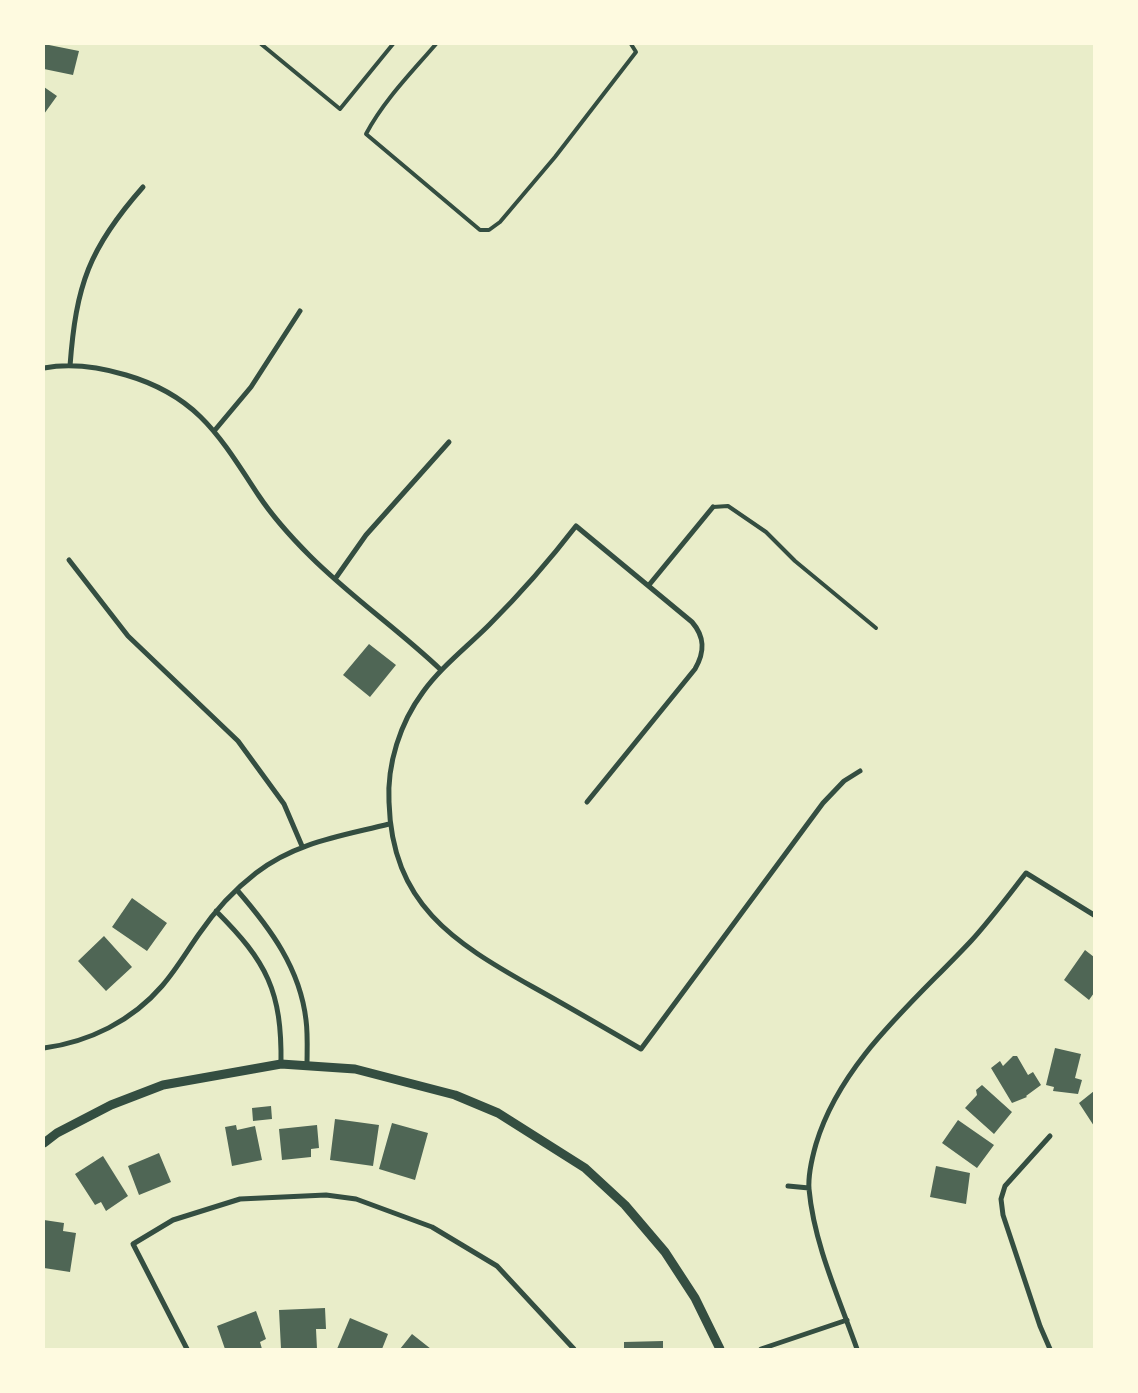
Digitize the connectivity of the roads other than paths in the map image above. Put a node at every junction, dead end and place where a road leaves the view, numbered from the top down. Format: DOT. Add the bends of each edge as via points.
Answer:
graph roads {
  1 [pos="261,44"];
  2 [pos="393,44"];
  3 [pos="436,44"];
  4 [pos="631,44"];
  5 [pos="143,187"];
  6 [pos="300,311"];
  7 [pos="70,366"];
  8 [pos="44,368"];
  9 [pos="215,430"];
  10 [pos="449,442"];
  11 [pos="713,507"];
  12 [pos="69,560"];
  13 [pos="335,578"];
  14 [pos="649,585"];
  15 [pos="876,628"];
  16 [pos="441,670"];
  17 [pos="860,771"];
  18 [pos="587,802"];
  19 [pos="389,824"];
  20 [pos="302,846"];
  21 [pos="237,890"];
  22 [pos="216,911"];
  23 [pos="1093,912"];
  24 [pos="44,1048"];
  25 [pos="280,1064"];
  26 [pos="307,1066"];
  27 [pos="1050,1136"];
  28 [pos="44,1143"];
  29 [pos="788,1186"];
  30 [pos="809,1188"];
  31 [pos="847,1320"];
  32 [pos="187,1349"];
  33 [pos="574,1349"];
  34 [pos="720,1349"];
  35 [pos="761,1349"];
  36 [pos="857,1349"];
  37 [pos="1050,1349"];
  1 -- 2 [label="lane" via="340,109"];
  3 -- 4 [label="lane" via="384,106 366,134 480,230 489,230 500,222 555,156 636,52"];
  5 -- 7 [label="street" via="108,230 89,265 79,295"];
  6 -- 9 [label="street" via="256,380"];
  7 -- 8 [label="street"];
  7 -- 9 [label="street" via="104,369 140,379 192,408"];
  9 -- 13 [label="street" via="283,526 310,557"];
  10 -- 13 [label="street" via="372,528"];
  11 -- 14 [label="street"];
  11 -- 15 [label="lane" via="728,506 766,532"];
  12 -- 20 [label="street" via="128,636 238,741 284,804"];
  13 -- 16 [label="street"];
  14 -- 16 [label="street" via="576,526 510,604"];
  14 -- 18 [label="street" via="692,622 702,636 701,660"];
  16 -- 19 [label="street" via="422,693 398,740 388,784"];
  17 -- 19 [label="street" via="844,781 823,803 641,1049 491,963 439,925 401,868"];
  19 -- 20 [label="street"];
  20 -- 21 [label="street" via="255,873"];
  21 -- 22 [label="street"];
  21 -- 26 [label="street" via="274,936 296,979 306,1022"];
  22 -- 24 [label="street" via="162,987 139,1007 114,1026 82,1040"];
  22 -- 25 [label="street" via="258,958 269,980 279,1020"];
  23 -- 30 [label="street" via="1026,873 992,918 895,1020 850,1076 822,1125"];
  25 -- 26 [label="street"];
  25 -- 28 [label="street" via="164,1085 111,1105"];
  26 -- 34 [label="street" via="354,1069 455,1095 498,1113 585,1168 625,1205 665,1252 695,1298"];
  27 -- 37 [label="street" via="1005,1186 1001,1199 1006,1225"];
  29 -- 30 [label="street"];
  30 -- 31 [label="street" via="822,1246"];
  31 -- 35 [label="street"];
  31 -- 36 [label="street"];
  32 -- 33 [label="street" via="132,1244 173,1220 240,1199 326,1195 356,1200 432,1227 497,1266"];
}
